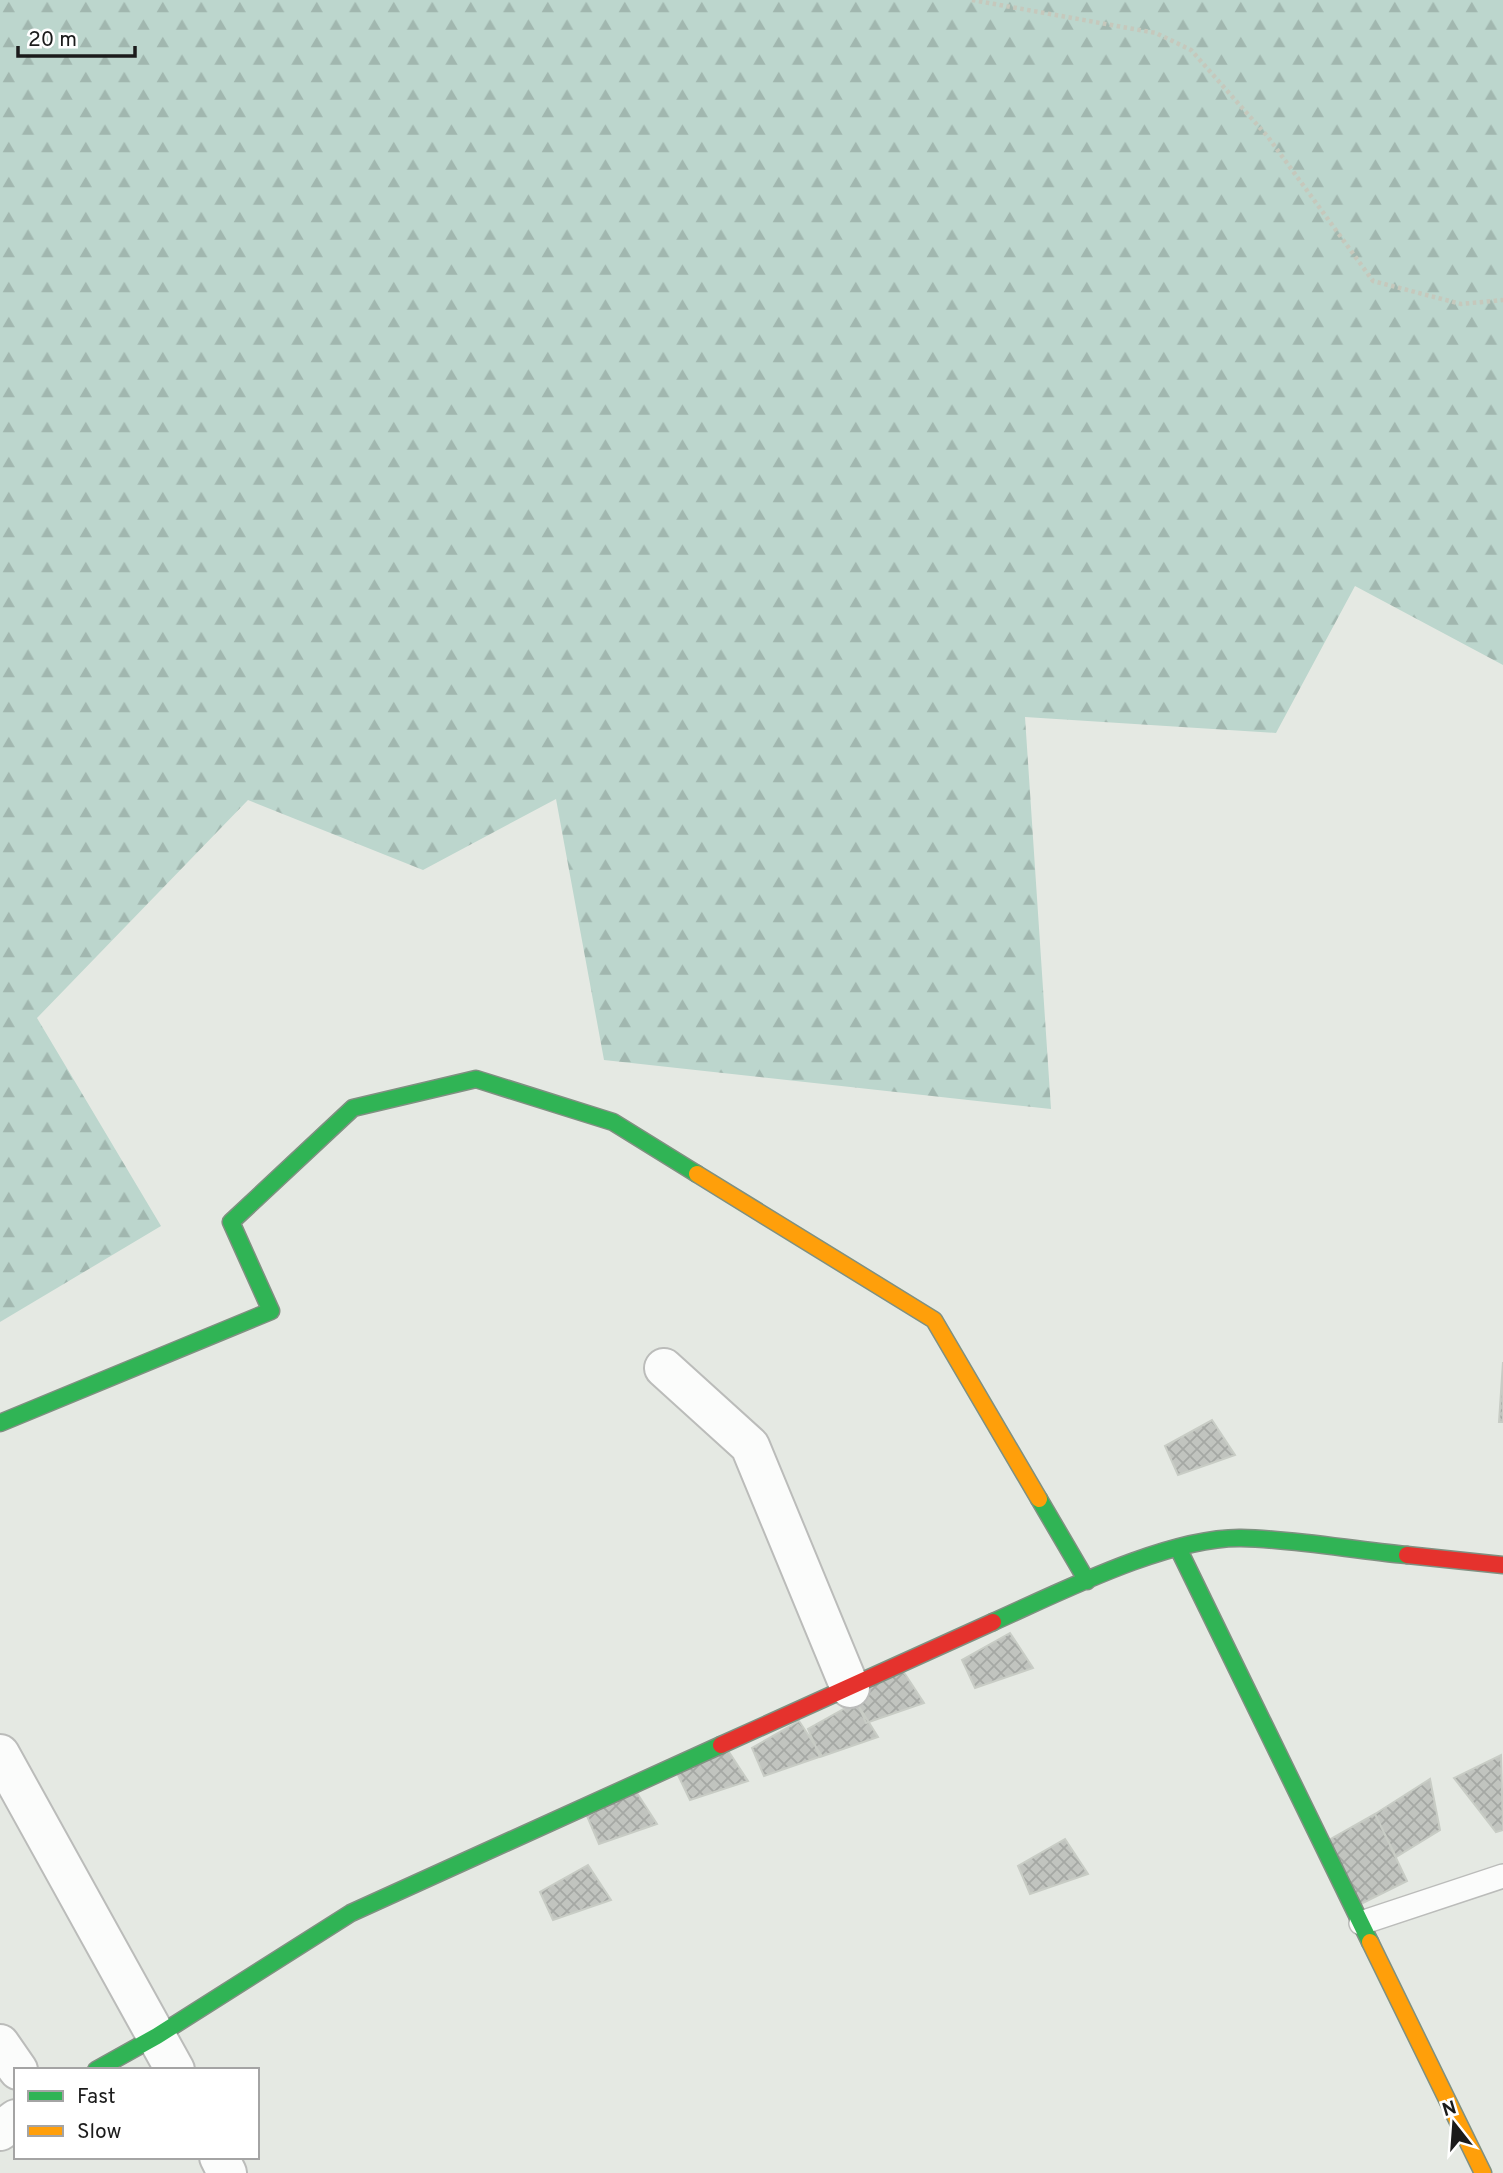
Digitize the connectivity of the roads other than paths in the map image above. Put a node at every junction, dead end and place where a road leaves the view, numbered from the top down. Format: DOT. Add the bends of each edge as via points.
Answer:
graph roads {
  1 [pos="664,1368"];
  2 [pos="0,1423"];
  3 [pos="1178,1548"];
  4 [pos="1503,1565"];
  5 [pos="1087,1581"];
  6 [pos="850,1688"];
  7 [pos="0,1754"];
  8 [pos="1503,1876"];
  9 [pos="1361,1923"];
  10 [pos="157,2036"];
  11 [pos="0,2045"];
  12 [pos="17,2068"];
  13 [pos="100,2068"];
  14 [pos="173,2068"];
  15 [pos="1483,2173"];
  1 -- 6 [label="street" via="750,1446"];
  2 -- 5 [label="street" via="271,1311 231,1222 353,1108 476,1079 612,1122 934,1320"];
  3 -- 4 [label="street" via="1239,1538"];
  3 -- 5 [label="street"];
  3 -- 9 [label="street"];
  5 -- 6 [label="street"];
  6 -- 10 [label="street" via="351,1913"];
  7 -- 10 [label="street"];
  8 -- 9 [label="lane"];
  9 -- 15 [label="street"];
  10 -- 13 [label="street"];
  10 -- 14 [label="street"];
  11 -- 12 [label="street"];
}
